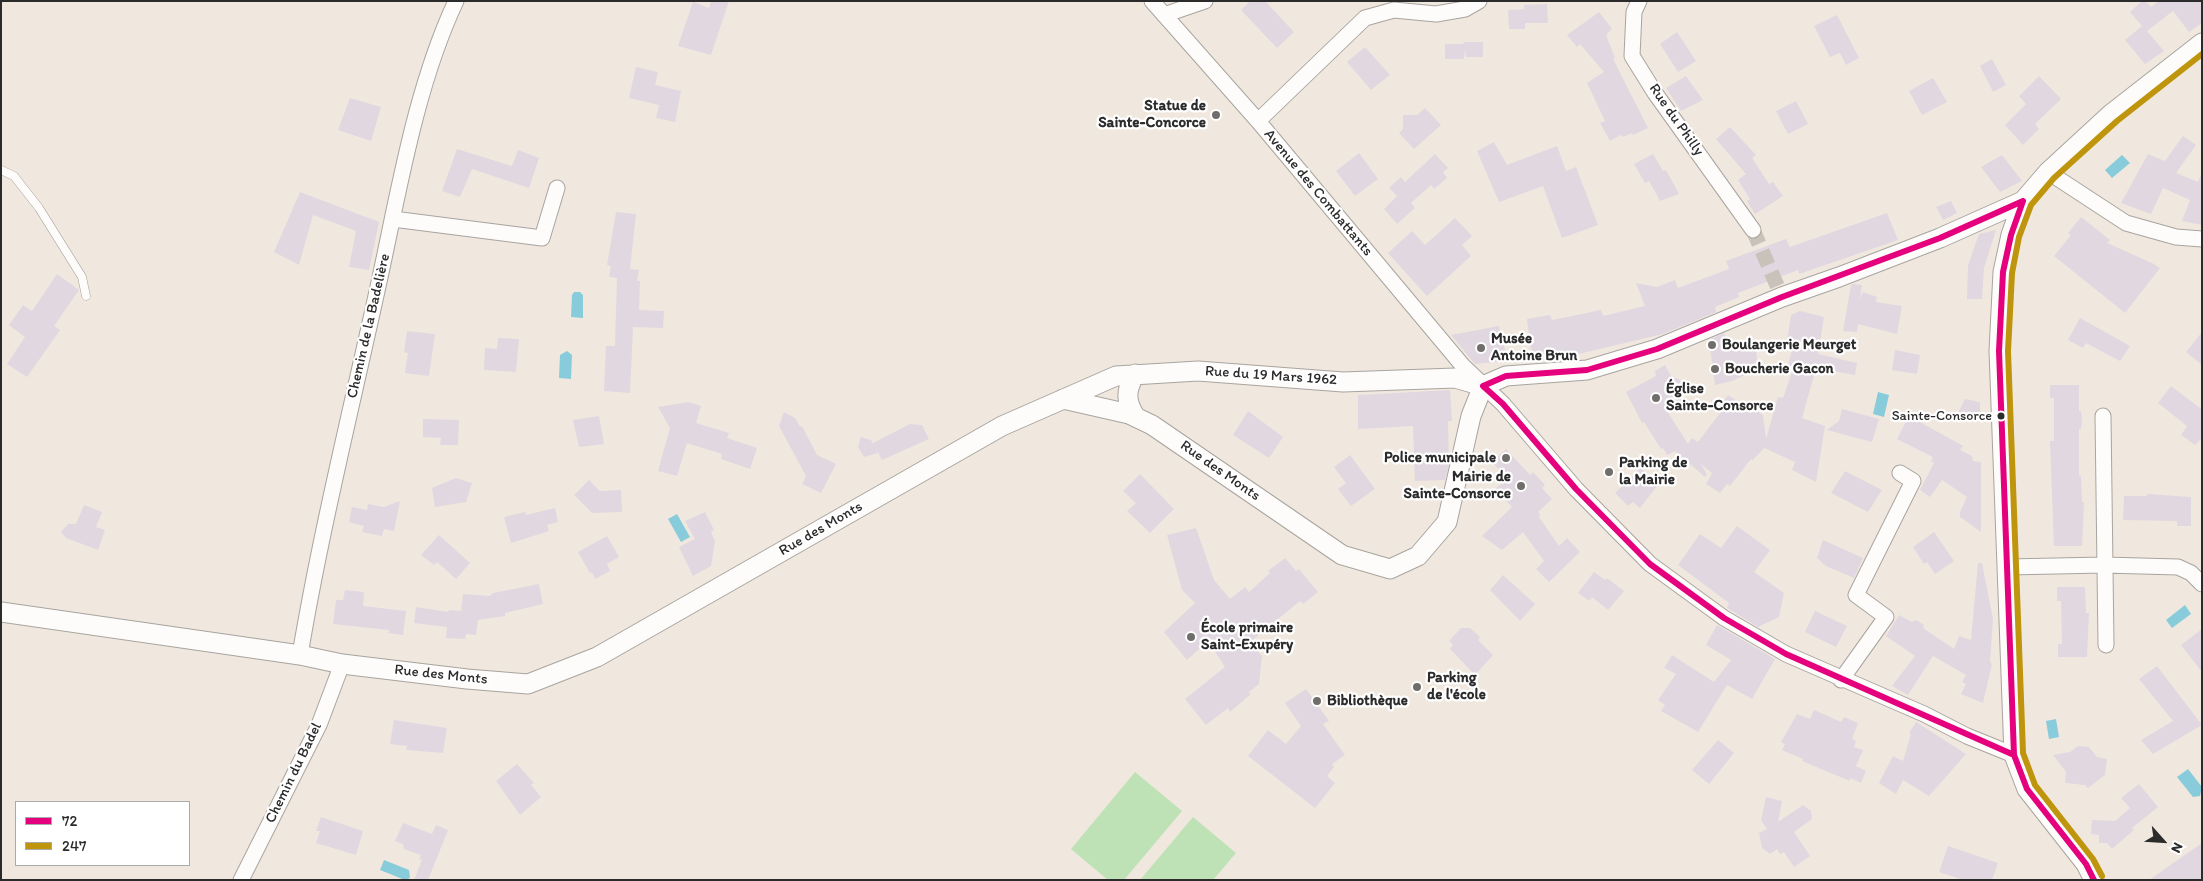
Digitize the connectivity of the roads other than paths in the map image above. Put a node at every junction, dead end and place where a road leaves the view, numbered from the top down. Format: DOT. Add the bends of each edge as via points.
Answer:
graph roads {
  1 [pos="456,1"];
  2 [pos="1152,1"];
  3 [pos="1205,1"];
  4 [pos="1479,1"];
  5 [pos="1639,1"];
  6 [pos="1164,15"];
  7 [pos="2202,43"];
  8 [pos="1258,121"];
  9 [pos="1,170"];
  10 [pos="2048,172"];
  11 [pos="557,188"];
  12 [pos="2022,201"];
  13 [pos="393,219"];
  14 [pos="1752,230"];
  15 [pos="2202,238"];
  16 [pos="86,296"];
  17 [pos="1135,374"];
  18 [pos="1483,386"];
  19 [pos="1063,399"];
  20 [pos="1135,416"];
  21 [pos="2103,416"];
  22 [pos="1900,473"];
  23 [pos="2104,565"];
  24 [pos="2007,567"];
  25 [pos="2202,584"];
  26 [pos="1,612"];
  27 [pos="2106,645"];
  28 [pos="300,656"];
  29 [pos="342,664"];
  30 [pos="1841,680"];
  31 [pos="2014,755"];
  32 [pos="241,880"];
  33 [pos="2094,880"];
  1 -- 13 [label="street, Chemin de la Badelière" via="416,117"];
  2 -- 6 [label="street, Avenue des Combattants"];
  3 -- 6 [label="street"];
  4 -- 8 [label="street" via="1465,9 1436,14 1394,10 1365,18"];
  5 -- 14 [label="street, Rue du Philly" via="1634,12 1632,56"];
  6 -- 8 [label="street, Avenue des Combattants"];
  7 -- 10 [label="street" via="2111,114"];
  8 -- 18 [label="street, Avenue des Combattants"];
  9 -- 16 [label="lane" via="14,176 39,208 82,277"];
  10 -- 12 [label="street"];
  10 -- 15 [label="street" via="2126,223 2176,237"];
  11 -- 13 [label="street" via="542,238"];
  12 -- 18 [label="street" via="1940,238 1782,297 1657,349 1587,370 1506,376"];
  12 -- 24 [label="street" via="2010,235 2004,272 1999,351"];
  13 -- 28 [label="street, Chemin de la Badelière" via="315,567"];
  17 -- 18 [label="street, Rue du 19 Mars 1962" via="1198,370 1343,382 1455,378"];
  17 -- 19 [label="street, Rue du 19 Mars 1962" via="1116,376"];
  17 -- 20 [label="street" via="1127,397"];
  18 -- 20 [label="street, Rue des Monts" via="1471,416 1447,522 1418,556 1390,569 1342,555 1172,437"];
  18 -- 30 [label="street, Avenue des Combattants" via="1503,404 1576,489 1650,564 1724,618 1786,654"];
  19 -- 20 [label="street, Rue des Monts"];
  19 -- 29 [label="street, Rue des Monts" via="1002,426 597,657 528,684"];
  21 -- 23 [label="street"];
  22 -- 30 [label="street" via="1913,481 1856,594 1886,617"];
  23 -- 24 [label="street"];
  23 -- 25 [label="street" via="2178,567 2191,573"];
  23 -- 27 [label="street"];
  24 -- 31 [label="street"];
  26 -- 28 [label="street, Rue des Monts"];
  28 -- 29 [label="street, Rue des Monts"];
  29 -- 32 [label="street, Chemin du Badel" via="319,725"];
  30 -- 31 [label="street, Avenue des Combattants"];
  31 -- 33 [label="street" via="2027,789 2086,864"];
}
